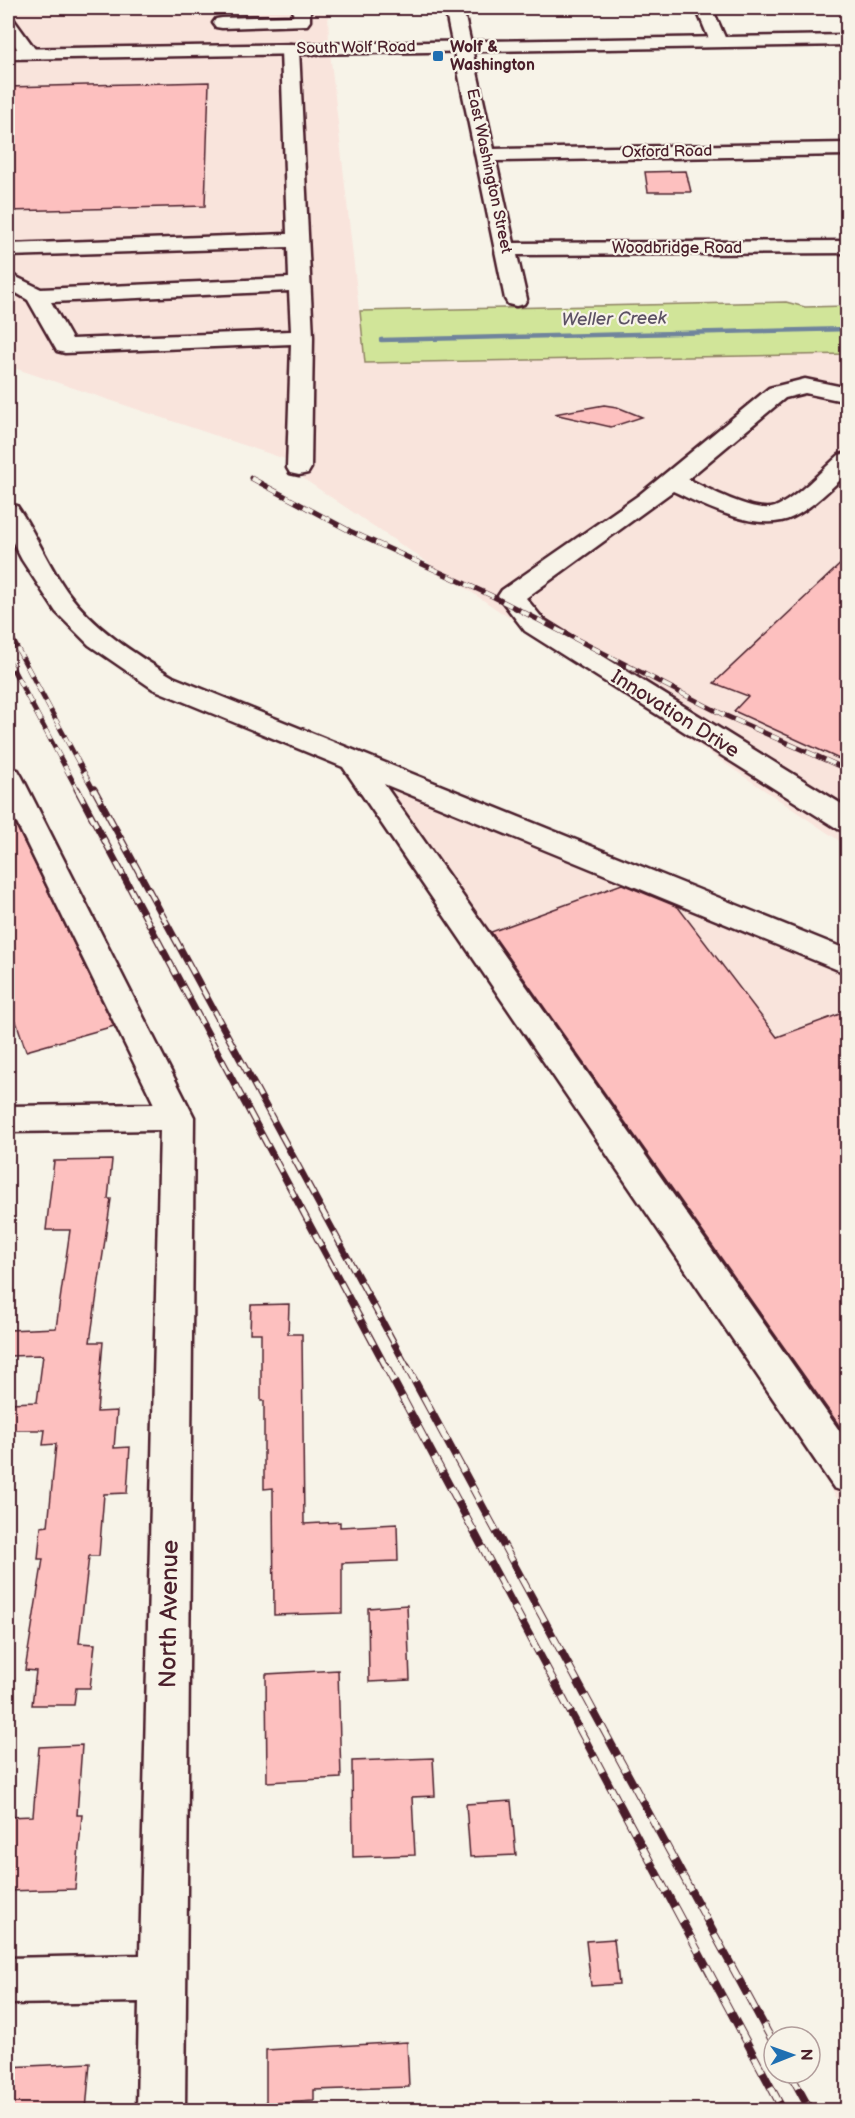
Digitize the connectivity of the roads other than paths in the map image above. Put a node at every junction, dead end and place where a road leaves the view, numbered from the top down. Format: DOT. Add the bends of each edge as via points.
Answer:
graph roads {
  1 [pos="302,8"];
  2 [pos="454,8"];
  3 [pos="704,8"];
  4 [pos="223,15"];
  5 [pos="8,24"];
  6 [pos="848,40"];
  7 [pos="718,42"];
  8 [pos="462,46"];
  9 [pos="290,49"];
  10 [pos="220,50"];
  11 [pos="29,53"];
  12 [pos="8,54"];
  13 [pos="848,149"];
  14 [pos="486,155"];
  15 [pos="298,240"];
  16 [pos="848,248"];
  17 [pos="507,249"];
  18 [pos="8,250"];
  19 [pos="8,279"];
  20 [pos="300,284"];
  21 [pos="37,296"];
  22 [pos="516,299"];
  23 [pos="302,337"];
  24 [pos="848,395"];
  25 [pos="848,460"];
  26 [pos="299,468"];
  27 [pos="671,481"];
  28 [pos="8,512"];
  29 [pos="353,761"];
  30 [pos="8,777"];
  31 [pos="848,822"];
  32 [pos="848,963"];
  33 [pos="177,1117"];
  34 [pos="8,1119"];
  35 [pos="848,1476"];
  36 [pos="163,1978"];
  37 [pos="8,1981"];
  38 [pos="160,2110"];
  1 -- 4 [label="street" via="301,21"];
  2 -- 8 [label="street, East Washington Street"];
  3 -- 7 [label="street"];
  4 -- 10 [label="street"];
  5 -- 11 [label="street"];
  6 -- 7 [label="street, South Wolf Road"];
  7 -- 8 [label="street, South Wolf Road"];
  8 -- 9 [label="street, South Wolf Road"];
  8 -- 14 [label="street, East Washington Street"];
  9 -- 10 [label="street, South Wolf Road"];
  9 -- 15 [label="street"];
  10 -- 11 [label="street, South Wolf Road"];
  11 -- 12 [label="street, South Wolf Road"];
  13 -- 14 [label="street, Oxford Road"];
  14 -- 17 [label="street, East Washington Street"];
  15 -- 18 [label="street"];
  15 -- 20 [label="street"];
  16 -- 17 [label="street, Woodbridge Road"];
  17 -- 22 [label="street, East Washington Street"];
  19 -- 21 [label="street"];
  20 -- 21 [label="street"];
  20 -- 23 [label="street"];
  21 -- 23 [label="street" via="65,346"];
  23 -- 26 [label="street"];
  24 -- 27 [label="street" via="805,386 777,393"];
  25 -- 27 [label="street" via="781,513 737,510"];
  27 -- 31 [label="street, Innovation Drive" via="511,596 534,625"];
  28 -- 29 [label="street" via="66,608 133,664 163,683"];
  29 -- 32 [label="street"];
  29 -- 35 [label="street"];
  30 -- 33 [label="street"];
  33 -- 34 [label="street"];
  33 -- 36 [label="street, North Avenue"];
  36 -- 37 [label="street"];
  36 -- 38 [label="street, North Avenue"];
}
